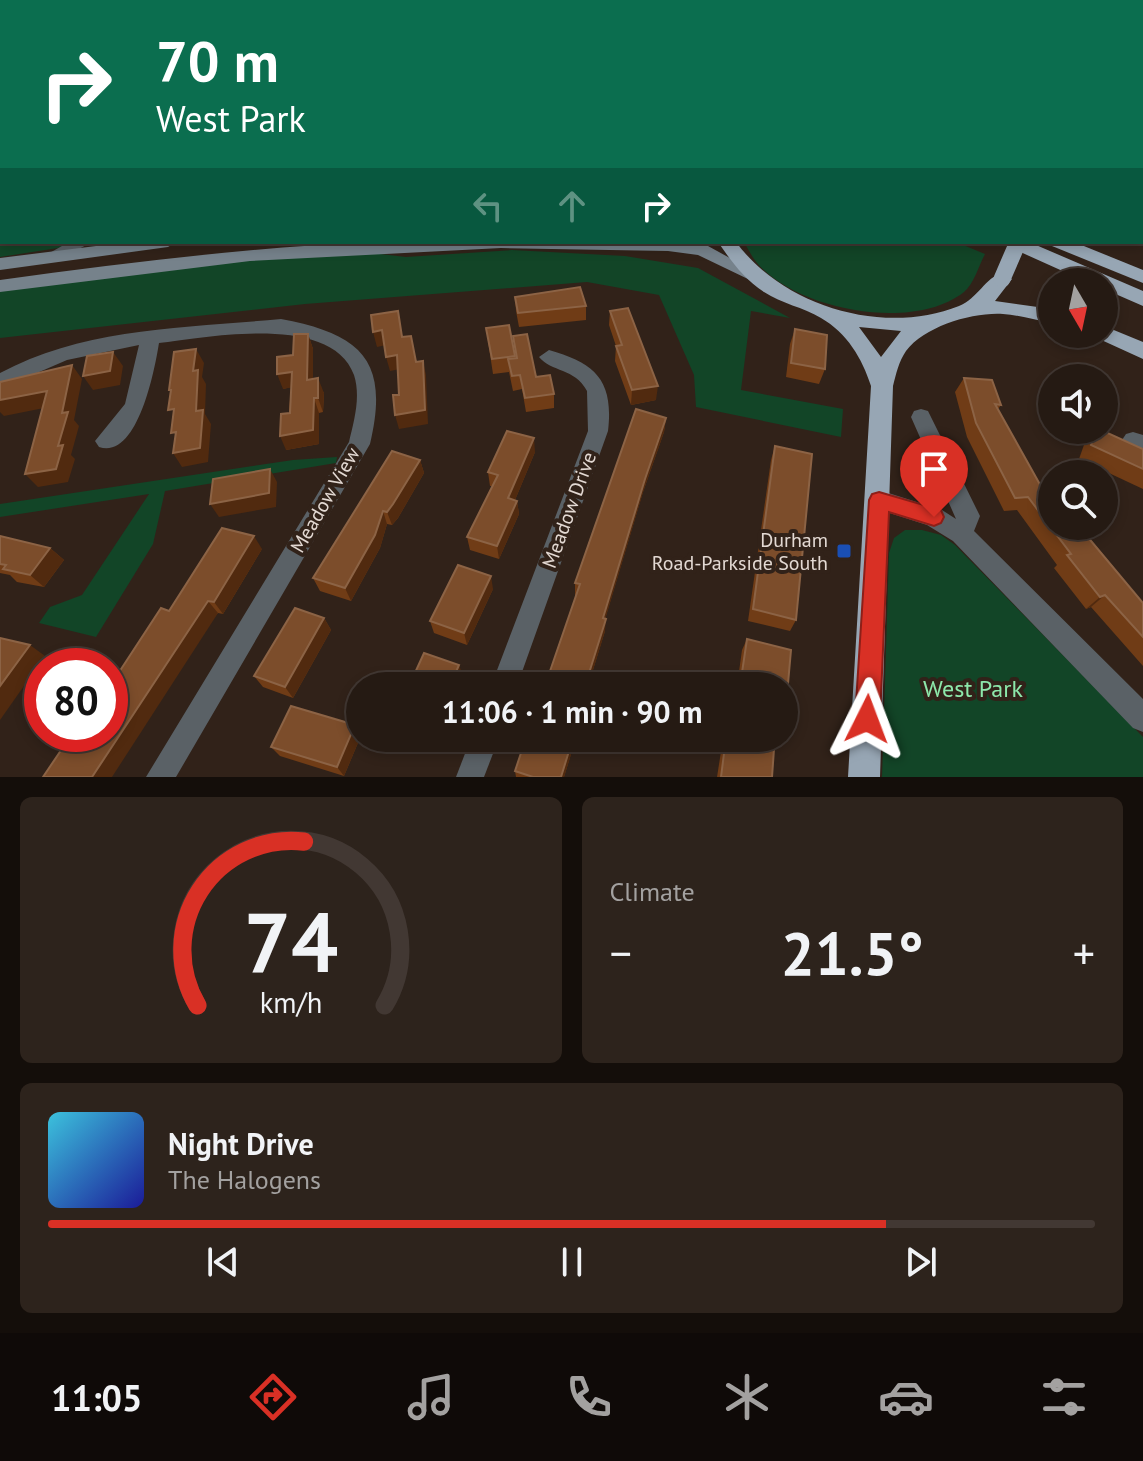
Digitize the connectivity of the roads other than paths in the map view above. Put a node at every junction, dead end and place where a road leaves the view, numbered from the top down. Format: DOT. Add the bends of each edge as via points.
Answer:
graph roads {
  1 [pos="79,244"];
  2 [pos="138,244"];
  3 [pos="419,244"];
  4 [pos="511,244"];
  5 [pos="728,244"];
  6 [pos="1014,244"];
  7 [pos="1019,244"];
  8 [pos="1063,244"];
  9 [pos="54,255"];
  10 [pos="0,264"];
  11 [pos="750,274"];
  12 [pos="1143,277"];
  13 [pos="0,286"];
  14 [pos="1143,299"];
  15 [pos="973,309"];
  16 [pos="1038,313"];
  17 [pos="827,314"];
  18 [pos="942,319"];
  19 [pos="150,339"];
  20 [pos="1118,339"];
  21 [pos="1143,351"];
  22 [pos="567,356"];
  23 [pos="0,382"];
  24 [pos="882,386"];
  25 [pos="921,417"];
  26 [pos="106,441"];
  27 [pos="879,500"];
  28 [pos="961,534"];
  29 [pos="509,672"];
  30 [pos="1143,718"];
  31 [pos="480,752"];
  32 [pos="162,777"];
  33 [pos="470,777"];
  34 [pos="864,777"];
  1 -- 9 [label="street"];
  2 -- 9 [label="main road"];
  3 -- 13 [label="main road" via="203,260"];
  4 -- 11 [label="main road" via="702,250"];
  5 -- 11 [label="highway"];
  6 -- 15 [label="highway, bridge" via="1002,279"];
  7 -- 14 [label="highway"];
  8 -- 12 [label="highway"];
  9 -- 10 [label="main road"];
  11 -- 17 [label="highway"];
  15 -- 16 [label="highway" via="1003,307"];
  15 -- 18 [label="highway"];
  17 -- 18 [label="highway" via="891,323"];
  17 -- 24 [label="highway" via="864,342"];
  18 -- 24 [label="highway" via="903,340 890,355"];
  19 -- 23 [label="street, Meadow View" via="72,349"];
  19 -- 26 [label="street" via="139,401"];
  19 -- 32 [label="street, Meadow View" via="281,326 310,330 356,358 367,376 369,396 359,444"];
  20 -- 21 [label="highway"];
  22 -- 29 [label="street, Meadow Drive" via="589,377 602,410"];
  24 -- 27 [label="highway"];
  25 -- 28 [label="street" via="969,516"];
  27 -- 28 [label="street" via="934,517"];
  27 -- 34 [label="highway"];
  28 -- 30 [label="street"];
  31 -- 33 [label="street"];
}
